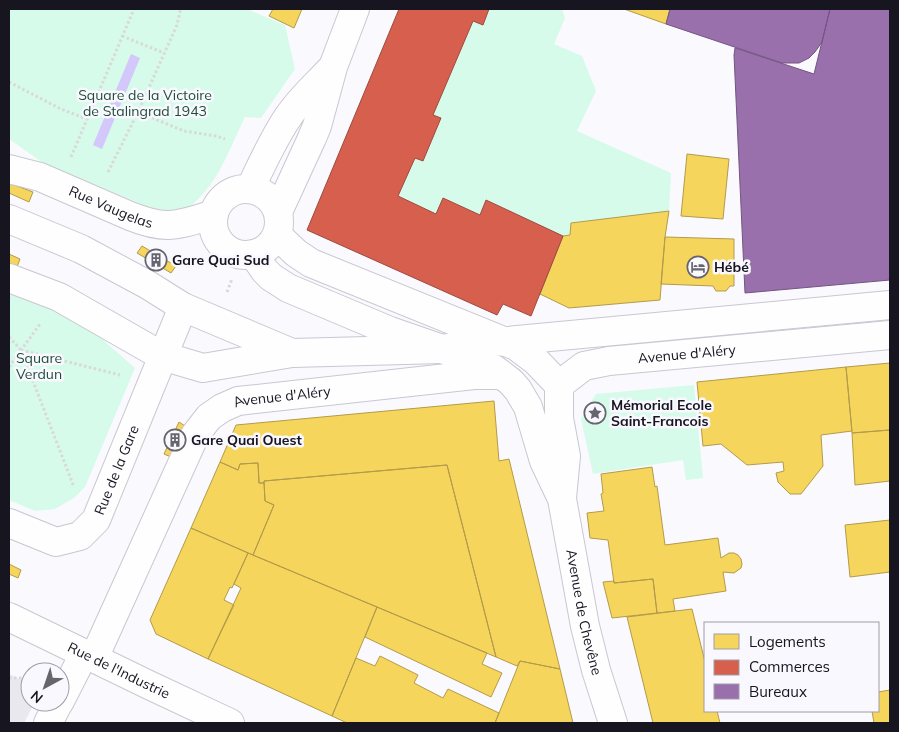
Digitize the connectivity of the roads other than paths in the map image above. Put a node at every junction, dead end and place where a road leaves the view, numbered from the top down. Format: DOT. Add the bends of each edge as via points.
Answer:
graph roads {
  1 [pos="355,9"];
  2 [pos="333,67"];
  3 [pos="9,154"];
  4 [pos="9,169"];
  5 [pos="40,177"];
  6 [pos="250,189"];
  7 [pos="214,214"];
  8 [pos="9,219"];
  9 [pos="277,224"];
  10 [pos="254,255"];
  11 [pos="9,278"];
  12 [pos="890,305"];
  13 [pos="183,307"];
  14 [pos="652,328"];
  15 [pos="890,336"];
  16 [pos="507,341"];
  17 [pos="442,349"];
  18 [pos="292,353"];
  19 [pos="162,356"];
  20 [pos="657,357"];
  21 [pos="503,375"];
  22 [pos="559,385"];
  23 [pos="562,500"];
  24 [pos="9,524"];
  25 [pos="9,617"];
  26 [pos="89,656"];
  27 [pos="70,685"];
  28 [pos="54,712"];
  29 [pos="48,723"];
  30 [pos="230,723"];
  31 [pos="613,723"];
  1 -- 2 [label="street"];
  2 -- 6 [label="street" via="286,121"];
  2 -- 9 [label="street" via="317,126"];
  3 -- 5 [label="street"];
  4 -- 5 [label="street, Rue Vaugelas"];
  5 -- 7 [label="street, Rue Vaugelas" via="157,225 175,225"];
  6 -- 7 [label="street" via="228,195 220,201"];
  6 -- 9 [label="street" via="268,196 276,206"];
  7 -- 10 [label="street" via="218,241 230,252"];
  8 -- 13 [label="street" via="81,249"];
  9 -- 10 [label="street" via="268,248"];
  9 -- 16 [label="street" via="296,253 311,263"];
  10 -- 17 [label="street" via="264,271 288,288"];
  11 -- 19 [label="street" via="58,297"];
  12 -- 14 [label="street"];
  13 -- 18 [label="street"];
  13 -- 19 [label="street, Rue de la Gare"];
  14 -- 16 [label="street"];
  14 -- 20 [label="street"];
  15 -- 20 [label="street, Avenue d'Aléry"];
  16 -- 17 [label="street"];
  16 -- 22 [label="street" via="536,361"];
  17 -- 18 [label="street"];
  17 -- 21 [label="street"];
  18 -- 19 [label="street" via="203,368"];
  19 -- 24 [label="street, Rue de la Gare" via="96,520 80,536 56,542"];
  20 -- 22 [label="street, Avenue d'Aléry" via="584,366"];
  21 -- 23 [label="street, Avenue de Chevêne" via="518,390 528,407 544,461"];
  21 -- 26 [label="street, Avenue d'Aléry" via="474,375 238,401 222,408 209,417 195,435"];
  22 -- 23 [label="street, Avenue de Chevêne" via="559,418 566,456"];
  23 -- 31 [label="street, Avenue de Chevêne" via="585,626"];
  25 -- 26 [label="street, Rue de l'Industrie"];
  26 -- 27 [label="street"];
  26 -- 30 [label="street, Rue de l'Industrie"];
  28 -- 29 [label="street"];
}
